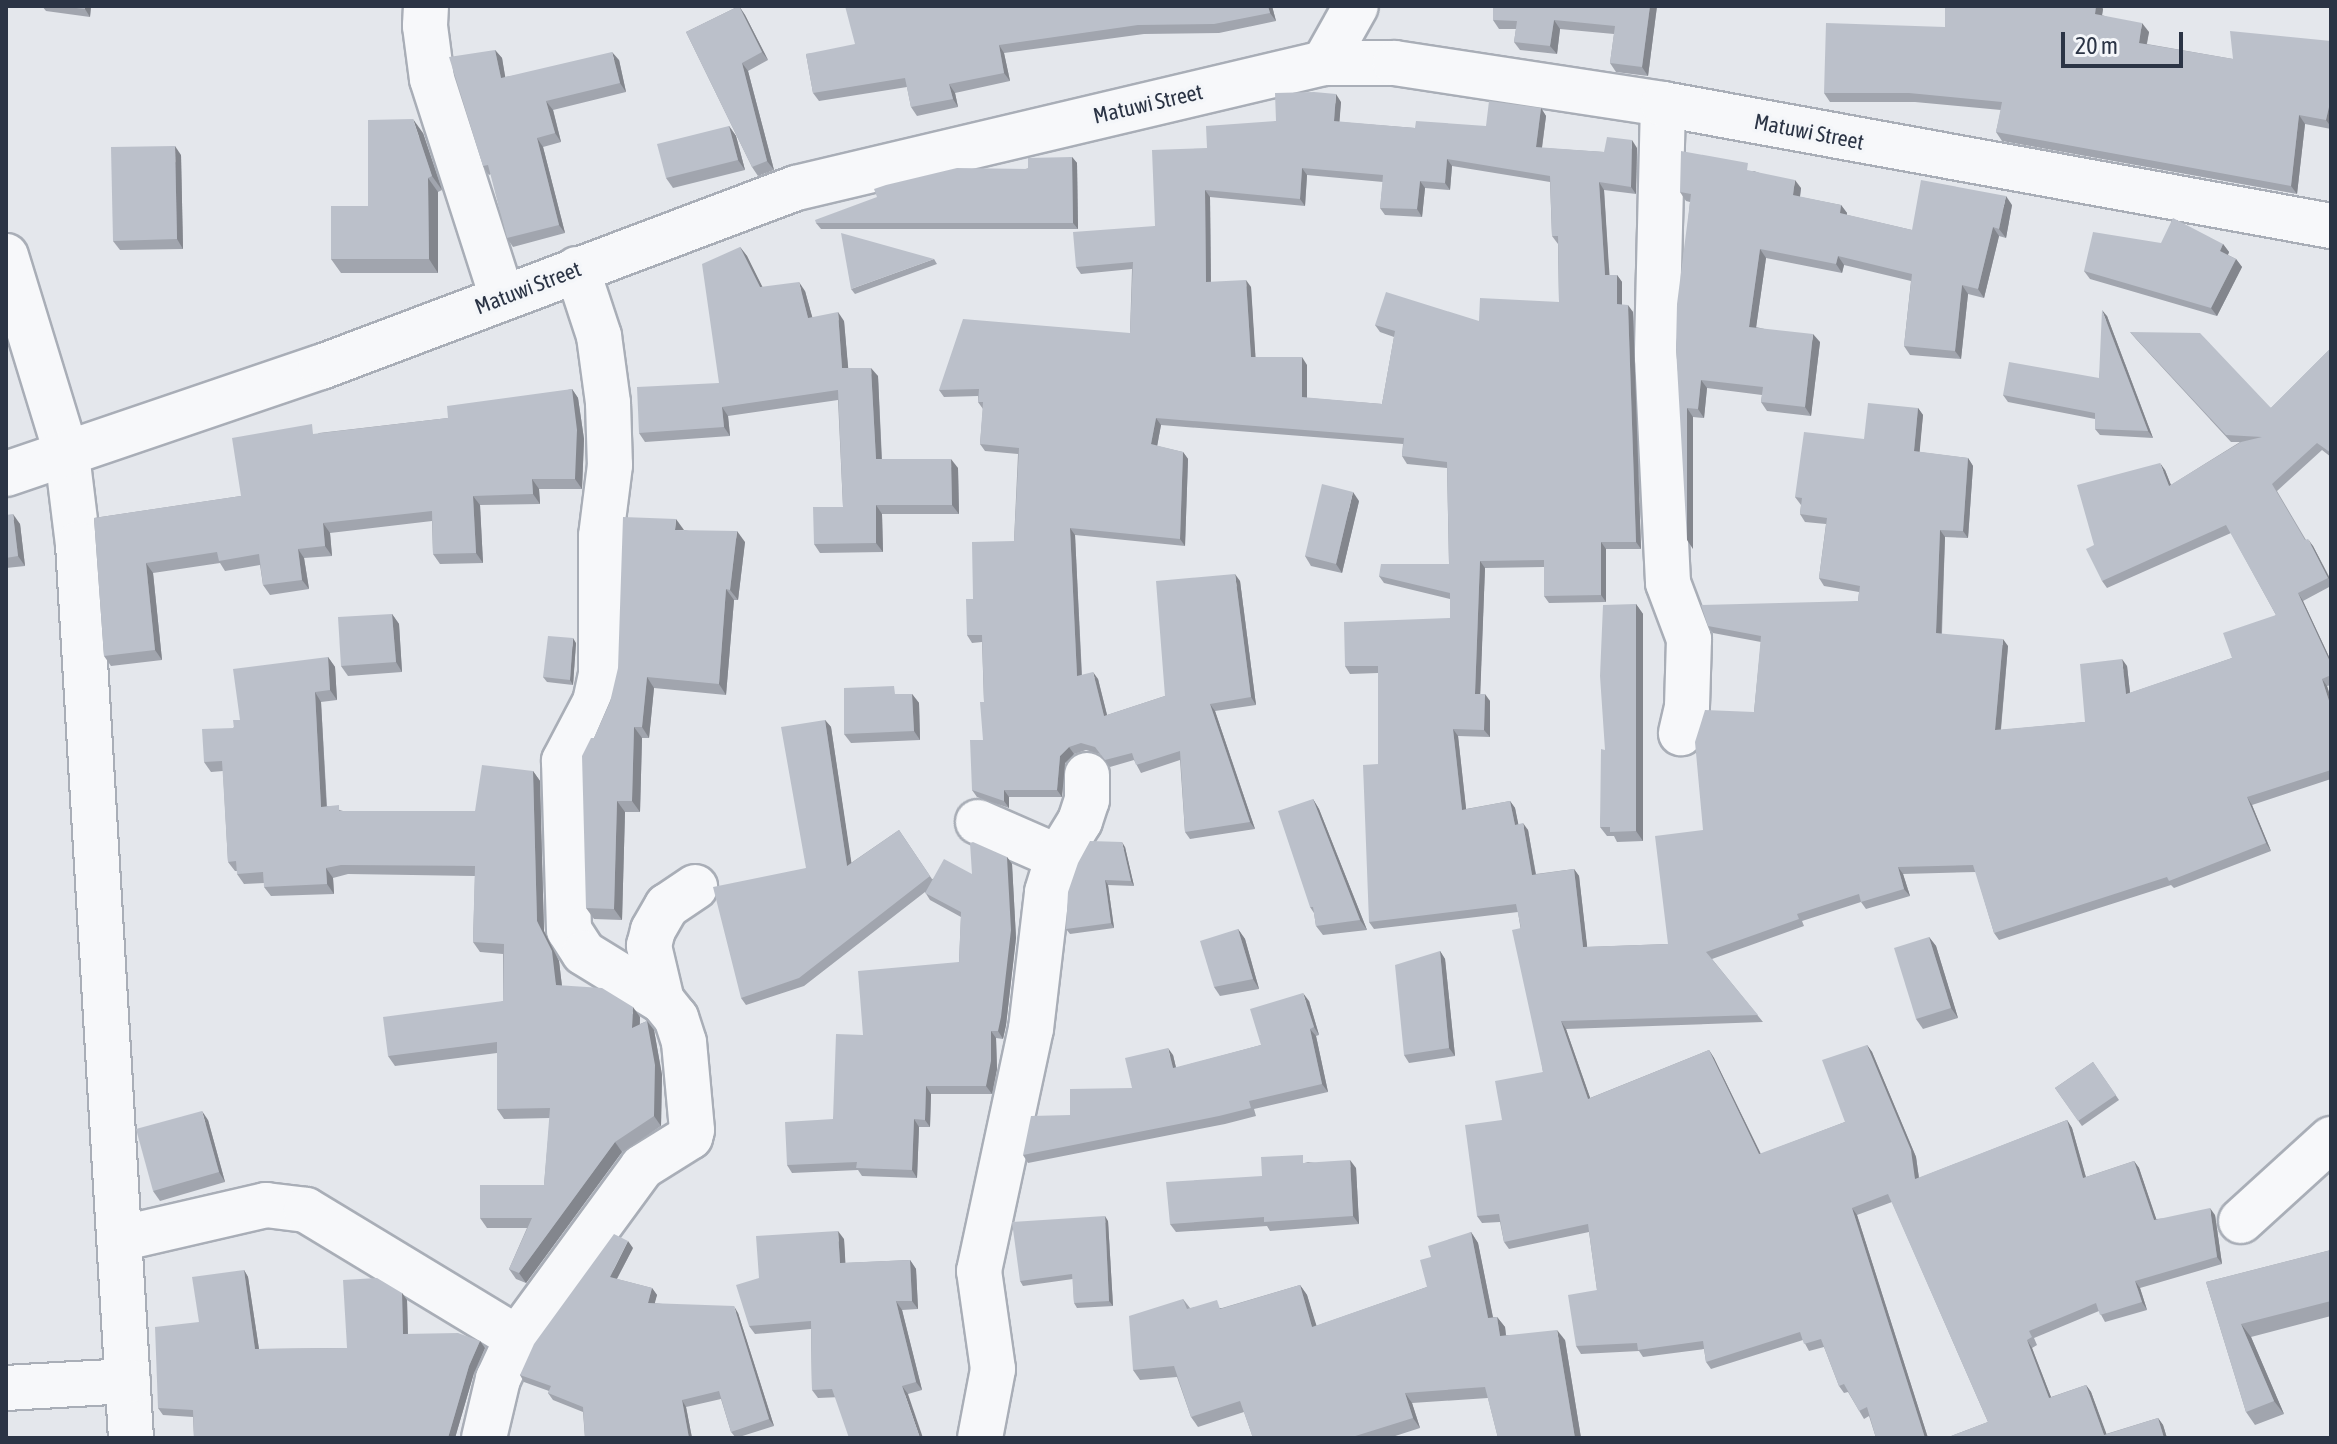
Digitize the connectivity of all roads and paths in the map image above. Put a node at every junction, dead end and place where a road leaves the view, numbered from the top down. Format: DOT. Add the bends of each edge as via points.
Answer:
graph roads {
  1 [pos="426,6"];
  2 [pos="1356,6"];
  3 [pos="1324,63"];
  4 [pos="1663,104"];
  5 [pos="2331,226"];
  6 [pos="6,256"];
  7 [pos="577,269"];
  8 [pos="502,297"];
  9 [pos="67,455"];
  10 [pos="6,474"];
  11 [pos="1681,733"];
  12 [pos="1087,775"];
  13 [pos="978,822"];
  14 [pos="1058,857"];
  15 [pos="695,887"];
  16 [pos="662,1001"];
  17 [pos="2326,1149"];
  18 [pos="2241,1221"];
  19 [pos="119,1239"];
  20 [pos="517,1338"];
  21 [pos="128,1381"];
  22 [pos="6,1388"];
  23 [pos="131,1438"];
  24 [pos="484,1438"];
  25 [pos="980,1438"];
  1 -- 8 [label="street" via="432,79"];
  2 -- 3 [label="street"];
  3 -- 4 [label="street, Matuwi Street" via="1395,63"];
  3 -- 7 [label="street, Matuwi Street" via="796,188"];
  4 -- 5 [label="street, Matuwi Street"];
  4 -- 11 [label="street" via="1657,357 1668,583 1689,639"];
  6 -- 9 [label="street"];
  7 -- 8 [label="street, Matuwi Street"];
  7 -- 16 [label="street" via="599,336 610,465 601,522 601,674 595,702 564,761 569,930 584,953"];
  8 -- 9 [label="street, Matuwi Street" via="321,367"];
  9 -- 10 [label="street, Matuwi Street"];
  9 -- 19 [label="street" via="78,544"];
  12 -- 14 [label="street" via="1080,821"];
  13 -- 14 [label="street"];
  14 -- 25 [label="street" via="1040,933 1031,1029 979,1271 993,1369"];
  15 -- 16 [label="street" via="667,906 653,930 651,964"];
  16 -- 20 [label="street" via="676,1018 684,1042 690,1137 642,1167"];
  17 -- 18 [label="street"];
  19 -- 20 [label="street" via="266,1205 306,1210"];
  19 -- 21 [label="street"];
  20 -- 24 [label="street" via="498,1379"];
  21 -- 22 [label="street"];
  21 -- 23 [label="street"];
}
